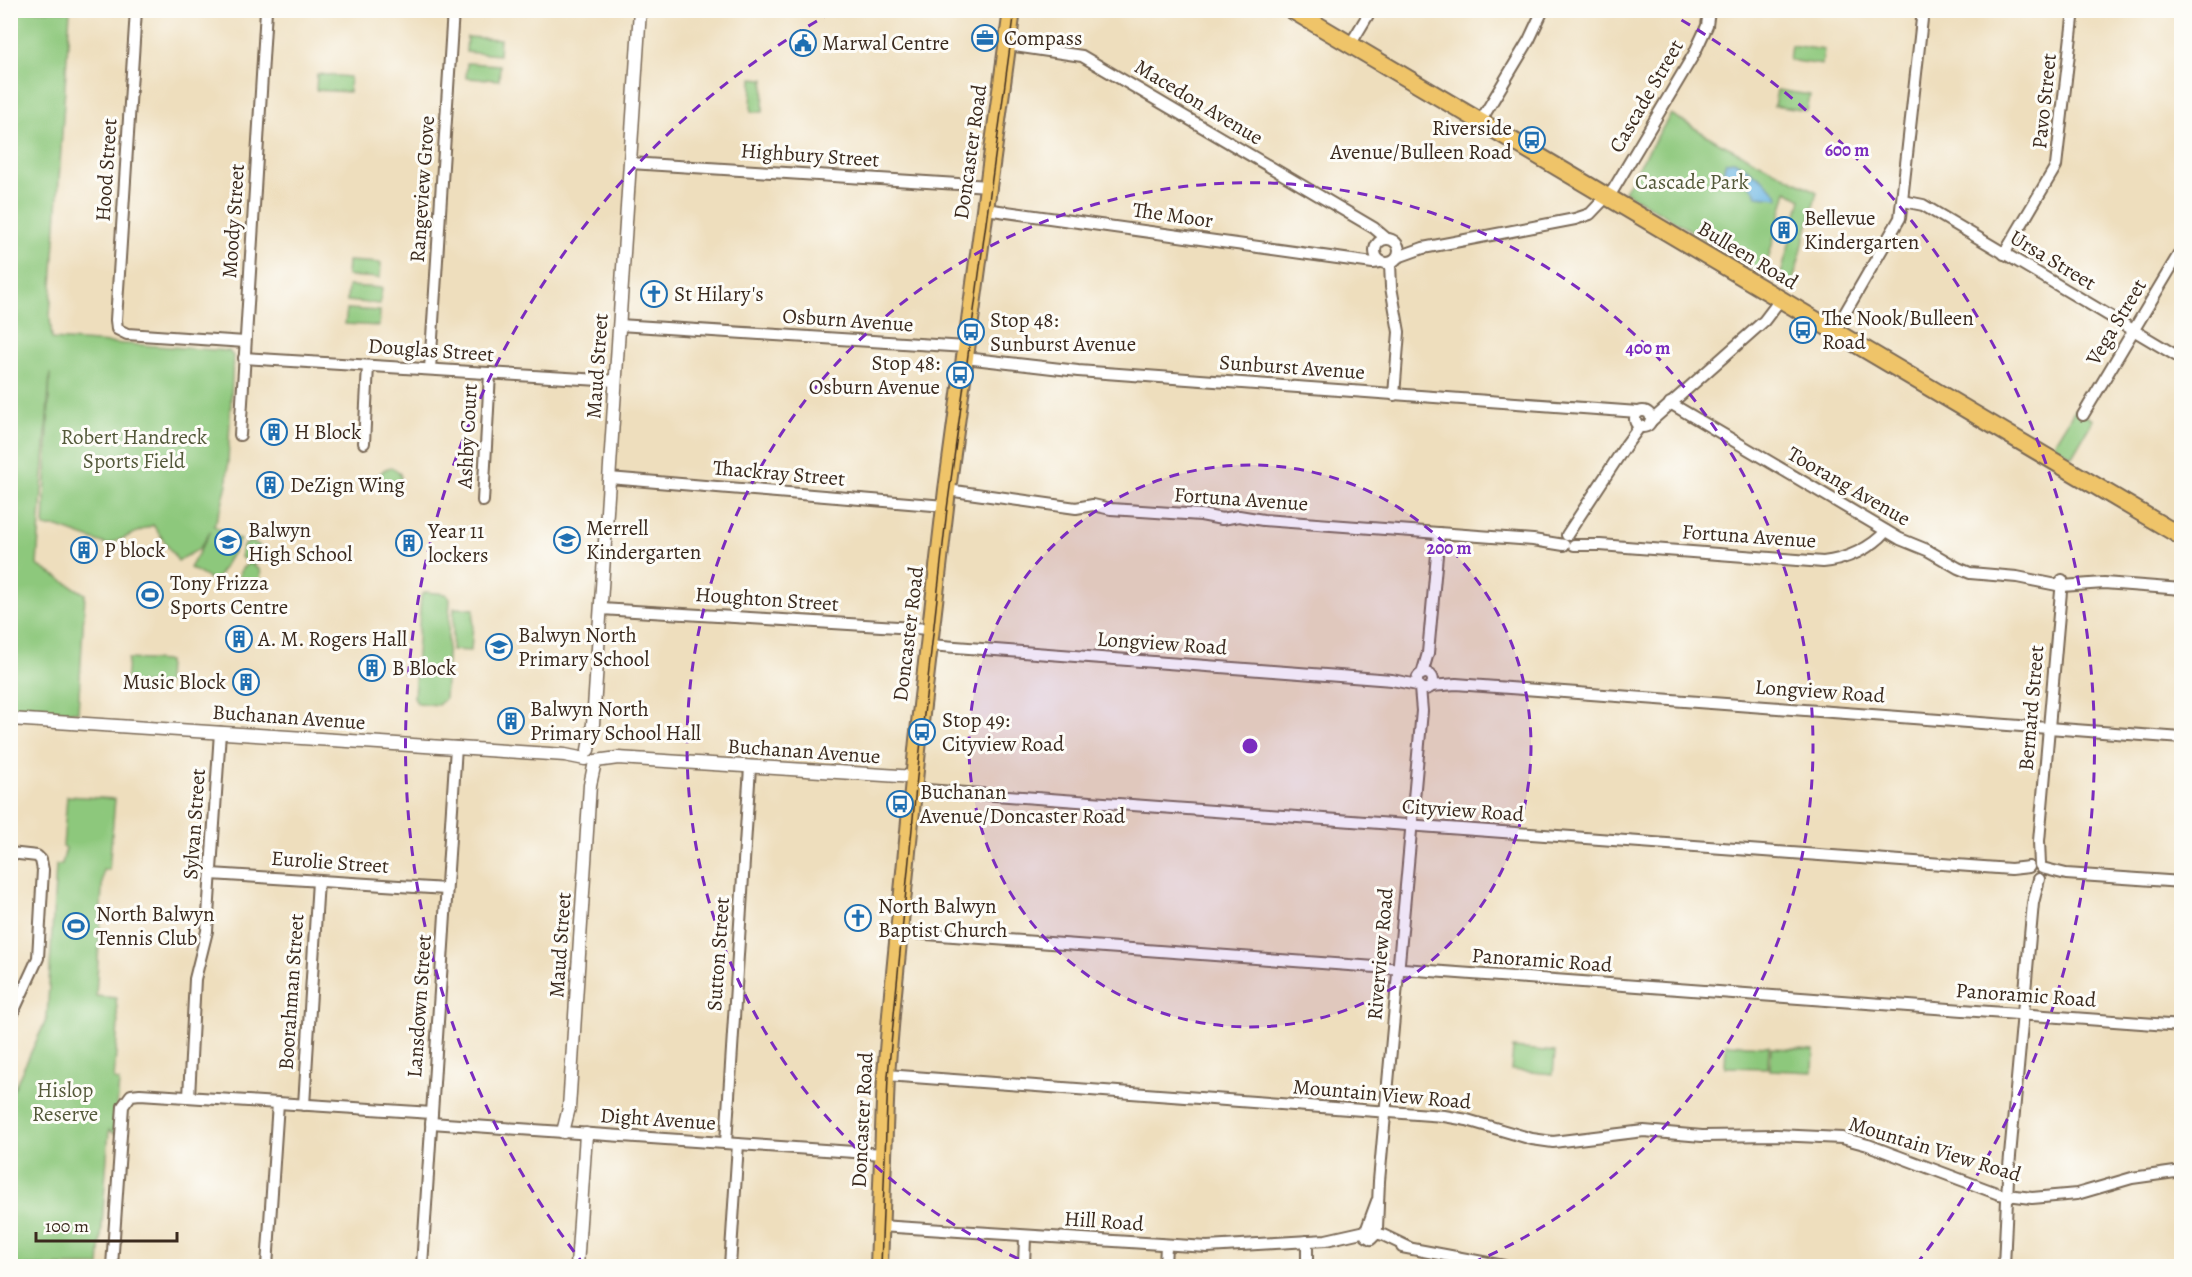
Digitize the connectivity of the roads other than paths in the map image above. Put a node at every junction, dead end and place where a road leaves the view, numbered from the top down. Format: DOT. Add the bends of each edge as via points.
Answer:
graph roads {
  1 [pos="135,10"];
  2 [pos="266,10"];
  3 [pos="453,10"];
  4 [pos="640,10"];
  5 [pos="1012,10"];
  6 [pos="1292,10"];
  7 [pos="1371,10"];
  8 [pos="1543,10"];
  9 [pos="1709,10"];
  10 [pos="1923,10"];
  11 [pos="2074,10"];
  12 [pos="1008,45"];
  13 [pos="1350,45"];
  14 [pos="1480,122"];
  15 [pos="630,163"];
  16 [pos="988,186"];
  17 [pos="1606,197"];
  18 [pos="1903,201"];
  19 [pos="986,209"];
  20 [pos="1387,241"];
  21 [pos="1423,248"];
  22 [pos="2181,249"];
  23 [pos="2004,254"];
  24 [pos="1385,260"];
  25 [pos="1780,300"];
  26 [pos="619,325"];
  27 [pos="2133,330"];
  28 [pos="1834,332"];
  29 [pos="245,342"];
  30 [pos="966,352"];
  31 [pos="244,358"];
  32 [pos="2181,359"];
  33 [pos="369,366"];
  34 [pos="430,369"];
  35 [pos="490,373"];
  36 [pos="616,381"];
  37 [pos="1394,395"];
  38 [pos="1670,403"];
  39 [pos="2084,415"];
  40 [pos="1641,420"];
  41 [pos="240,435"];
  42 [pos="364,443"];
  43 [pos="609,478"];
  44 [pos="946,498"];
  45 [pos="483,501"];
  46 [pos="1886,531"];
  47 [pos="1438,533"];
  48 [pos="2181,537"];
  49 [pos="1570,540"];
  50 [pos="2062,582"];
  51 [pos="2181,589"];
  52 [pos="601,609"];
  53 [pos="930,637"];
  54 [pos="1425,682"];
  55 [pos="10,719"];
  56 [pos="2049,728"];
  57 [pos="220,732"];
  58 [pos="2181,738"];
  59 [pos="456,747"];
  60 [pos="591,756"];
  61 [pos="750,767"];
  62 [pos="914,783"];
  63 [pos="1412,825"];
  64 [pos="10,853"];
  65 [pos="2036,872"];
  66 [pos="211,874"];
  67 [pos="318,881"];
  68 [pos="2181,882"];
  69 [pos="446,889"];
  70 [pos="899,932"];
  71 [pos="1398,969"];
  72 [pos="2023,1015"];
  73 [pos="10,1019"];
  74 [pos="2181,1026"];
  75 [pos="886,1075"];
  76 [pos="189,1097"];
  77 [pos="278,1103"];
  78 [pos="304,1105"];
  79 [pos="1385,1112"];
  80 [pos="432,1118"];
  81 [pos="567,1132"];
  82 [pos="586,1134"];
  83 [pos="726,1143"];
  84 [pos="738,1144"];
  85 [pos="883,1154"];
  86 [pos="2181,1171"];
  87 [pos="2007,1195"];
  88 [pos="880,1226"];
  89 [pos="1371,1234"];
  90 [pos="1025,1236"];
  91 [pos="1307,1241"];
  92 [pos="1166,1245"];
  93 [pos="1449,1261"];
  94 [pos="2005,1265"];
  95 [pos="112,1266"];
  96 [pos="267,1266"];
  97 [pos="422,1266"];
  98 [pos="577,1266"];
  99 [pos="730,1266"];
  100 [pos="879,1266"];
  101 [pos="1024,1266"];
  102 [pos="1165,1266"];
  103 [pos="1307,1266"];
  104 [pos="1504,1266"];
  1 -- 29 [label="street, Hood Street" via="116,320 119,331"];
  2 -- 29 [label="street, Moody Street"];
  3 -- 34 [label="street, Rangeview Grove"];
  4 -- 15 [label="street, Maud Street"];
  5 -- 12 [label="main road, Doncaster Road"];
  6 -- 13 [label="main road, Bulleen Road"];
  7 -- 13 [label="street"];
  8 -- 14 [label="street"];
  9 -- 17 [label="street, Cascade Street" via="1707,26 1694,54"];
  10 -- 18 [label="street"];
  11 -- 23 [label="street, Pavo Street" via="2058,161"];
  12 -- 16 [label="main road, Doncaster Road"];
  12 -- 20 [label="street, Macedon Avenue" via="1082,56 1361,221"];
  13 -- 14 [label="main road, Bulleen Road"];
  14 -- 17 [label="main road, Bulleen Road"];
  15 -- 16 [label="street, Highbury Street"];
  15 -- 26 [label="street, Maud Street"];
  16 -- 19 [label="main road, Doncaster Road"];
  17 -- 21 [label="street, Macedon Avenue" via="1583,217"];
  17 -- 25 [label="main road, Bulleen Road"];
  18 -- 23 [label="street, Ursa Street" via="1923,205"];
  18 -- 28 [label="street" via="1898,224"];
  19 -- 24 [label="street, The Moor" via="1373,263"];
  19 -- 30 [label="main road, Doncaster Road"];
  20 -- 21 [label="street, Macedon Avenue"];
  20 -- 24 [label="street" via="1375,248"];
  20 -- 24 [label="street" via="1399,250"];
  21 -- 24 [label="street, Macedon Avenue"];
  22 -- 27 [label="street, Vega Street"];
  23 -- 27 [label="street, Ursa Street"];
  24 -- 37 [label="street" via="1399,332"];
  25 -- 28 [label="main road, Bulleen Road"];
  25 -- 38 [label="street" via="1764,321"];
  26 -- 30 [label="street, Osburn Avenue"];
  26 -- 36 [label="street, Maud Street"];
  27 -- 32 [label="street, Ursa Street"];
  27 -- 39 [label="street, Vega Street"];
  28 -- 48 [label="main road, Bulleen Road"];
  29 -- 31 [label="street, Moody Street"];
  30 -- 37 [label="street, Sunburst Avenue" via="1078,371"];
  30 -- 44 [label="main road, Doncaster Road"];
  31 -- 33 [label="street, Douglas Street"];
  31 -- 41 [label="street, Moody Street"];
  33 -- 34 [label="street, Douglas Street"];
  33 -- 42 [label="street"];
  34 -- 35 [label="street, Douglas Street"];
  35 -- 36 [label="street, Douglas Street"];
  35 -- 45 [label="street, Ashby Court"];
  36 -- 43 [label="street, Maud Street"];
  37 -- 40 [label="street, Sunburst Avenue" via="1616,411"];
  38 -- 40 [label="street"];
  38 -- 46 [label="street, Toorang Avenue"];
  40 -- 49 [label="street"];
  43 -- 44 [label="street, Thackray Street"];
  43 -- 52 [label="street, Maud Street"];
  44 -- 47 [label="street, Fortuna Avenue" via="1076,508 1093,505 1222,519 1239,516"];
  44 -- 53 [label="main road, Doncaster Road"];
  46 -- 49 [label="street, Fortuna Avenue" via="1866,547 1823,562"];
  46 -- 50 [label="street, Toorang Avenue" via="1964,571 2040,576"];
  47 -- 49 [label="street, Fortuna Avenue"];
  47 -- 54 [label="street, Riverview Road"];
  50 -- 51 [label="street, Toorang Avenue" via="2084,579"];
  50 -- 56 [label="street, Bernard Street"];
  52 -- 53 [label="street, Houghton Street"];
  52 -- 60 [label="street, Maud Street"];
  53 -- 54 [label="street, Longview Road"];
  53 -- 62 [label="main road, Doncaster Road"];
  54 -- 56 [label="street, Longview Road"];
  54 -- 63 [label="street, Riverview Road"];
  55 -- 57 [label="street, Buchanan Avenue"];
  56 -- 58 [label="street, Longview Road"];
  56 -- 65 [label="street, Bernard Street"];
  57 -- 59 [label="street, Buchanan Avenue"];
  57 -- 66 [label="street, Sylvan Street"];
  59 -- 60 [label="street, Buchanan Avenue"];
  59 -- 69 [label="street, Lansdown Street"];
  60 -- 61 [label="street, Buchanan Avenue"];
  60 -- 81 [label="street, Maud Street"];
  61 -- 62 [label="street, Buchanan Avenue"];
  61 -- 83 [label="street, Sutton Street"];
  62 -- 63 [label="street, Cityview Road"];
  62 -- 70 [label="main road, Doncaster Road"];
  63 -- 65 [label="street, Cityview Road"];
  63 -- 71 [label="street, Riverview Road"];
  64 -- 73 [label="street" via="35,854 44,870 38,958"];
  65 -- 68 [label="street, Cityview Road"];
  65 -- 72 [label="street, Bernard Street"];
  66 -- 67 [label="street, Eurolie Street"];
  66 -- 76 [label="street, Sylvan Street" via="206,944 195,979"];
  67 -- 69 [label="street, Eurolie Street"];
  67 -- 78 [label="street, Boorahman Street"];
  69 -- 80 [label="street, Lansdown Street"];
  70 -- 71 [label="street, Panoramic Road"];
  70 -- 75 [label="main road, Doncaster Road"];
  71 -- 72 [label="street, Panoramic Road"];
  71 -- 79 [label="street, Riverview Road"];
  72 -- 74 [label="street, Panoramic Road"];
  72 -- 87 [label="street, Bernard Street"];
  75 -- 79 [label="street, Mountain View Road"];
  75 -- 85 [label="main road, Doncaster Road"];
  76 -- 77 [label="street, Dight Avenue"];
  76 -- 95 [label="street, Dight Avenue" via="140,1094 129,1096 123,1106"];
  77 -- 78 [label="street, Dight Avenue"];
  77 -- 96 [label="street"];
  78 -- 80 [label="street, Dight Avenue"];
  79 -- 87 [label="street, Mountain View Road" via="1456,1118 1554,1142 1644,1131 1848,1139"];
  79 -- 89 [label="street, Riverview Road"];
  80 -- 81 [label="street, Dight Avenue"];
  80 -- 97 [label="street, Lansdown Street"];
  81 -- 82 [label="street, Dight Avenue"];
  82 -- 83 [label="street, Dight Avenue"];
  82 -- 98 [label="street"];
  83 -- 84 [label="street, Dight Avenue"];
  84 -- 85 [label="street, Dight Avenue"];
  84 -- 99 [label="street"];
  85 -- 88 [label="main road, Doncaster Road"];
  86 -- 87 [label="street, Mountain View Road" via="2159,1172 2054,1197"];
  87 -- 94 [label="street, Bernard Street"];
  88 -- 90 [label="street, Hill Road"];
  88 -- 100 [label="main road, Doncaster Road"];
  89 -- 91 [label="street, Hill Road" via="1345,1242"];
  89 -- 93 [label="street, Hill Road" via="1397,1247"];
  90 -- 92 [label="street, Hill Road"];
  90 -- 101 [label="street"];
  91 -- 92 [label="street, Hill Road"];
  91 -- 103 [label="street"];
  92 -- 102 [label="street"];
  93 -- 104 [label="street, Hill Road"];
}
